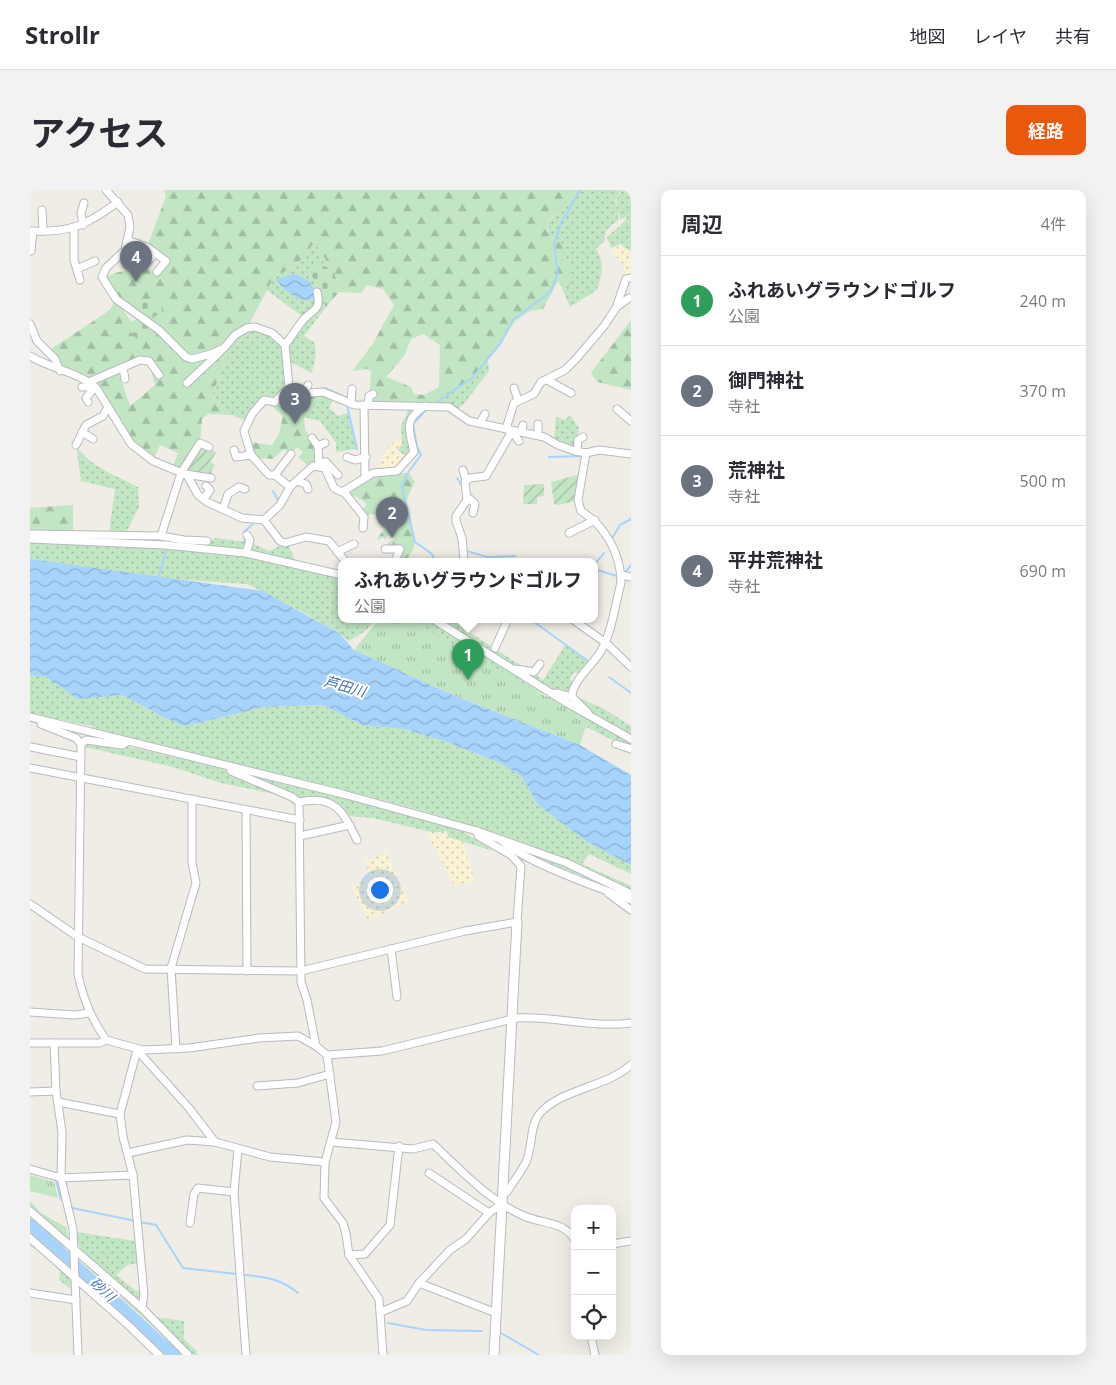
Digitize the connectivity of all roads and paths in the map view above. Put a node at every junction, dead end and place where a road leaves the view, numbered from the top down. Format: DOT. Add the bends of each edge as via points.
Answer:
graph roads {
  1 [pos="106,190"];
  2 [pos="118,202"];
  3 [pos="84,203"];
  4 [pos="42,210"];
  5 [pos="82,225"];
  6 [pos="74,229"];
  7 [pos="32,231"];
  8 [pos="43,232"];
  9 [pos="127,240"];
  10 [pos="31,251"];
  11 [pos="154,252"];
  12 [pos="95,261"];
  13 [pos="141,268"];
  14 [pos="77,269"];
  15 [pos="157,272"];
  16 [pos="631,278"];
  17 [pos="80,280"];
  18 [pos="317,292"];
  19 [pos="629,298"];
  20 [pos="616,308"];
  21 [pos="30,324"];
  22 [pos="286,345"];
  23 [pos="224,348"];
  24 [pos="587,349"];
  25 [pos="30,356"];
  26 [pos="574,360"];
  27 [pos="122,368"];
  28 [pos="60,371"];
  29 [pos="158,375"];
  30 [pos="567,375"];
  31 [pos="125,379"];
  32 [pos="548,380"];
  33 [pos="187,382"];
  34 [pos="92,385"];
  35 [pos="308,385"];
  36 [pos="82,387"];
  37 [pos="289,389"];
  38 [pos="352,390"];
  39 [pos="545,392"];
  40 [pos="571,393"];
  41 [pos="373,394"];
  42 [pos="534,394"];
  43 [pos="303,395"];
  44 [pos="88,402"];
  45 [pos="351,404"];
  46 [pos="283,405"];
  47 [pos="366,405"];
  48 [pos="426,406"];
  49 [pos="108,407"];
  50 [pos="617,409"];
  51 [pos="484,414"];
  52 [pos="631,421"];
  53 [pos="480,423"];
  54 [pos="538,424"];
  55 [pos="509,430"];
  56 [pos="82,432"];
  57 [pos="538,436"];
  58 [pos="583,437"];
  59 [pos="312,438"];
  60 [pos="93,439"];
  61 [pos="519,441"];
  62 [pos="76,445"];
  63 [pos="209,448"];
  64 [pos="234,450"];
  65 [pos="577,450"];
  66 [pos="586,453"];
  67 [pos="291,454"];
  68 [pos="631,454"];
  69 [pos="251,455"];
  70 [pos="347,457"];
  71 [pos="366,457"];
  72 [pos="319,464"];
  73 [pos="463,470"];
  74 [pos="183,474"];
  75 [pos="275,475"];
  76 [pos="338,475"];
  77 [pos="365,477"];
  78 [pos="210,478"];
  79 [pos="466,480"];
  80 [pos="296,481"];
  81 [pos="206,486"];
  82 [pos="290,487"];
  83 [pos="245,489"];
  84 [pos="308,489"];
  85 [pos="344,492"];
  86 [pos="202,498"];
  87 [pos="467,500"];
  88 [pos="223,509"];
  89 [pos="473,514"];
  90 [pos="264,520"];
  91 [pos="594,520"];
  92 [pos="365,523"];
  93 [pos="569,533"];
  94 [pos="30,534"];
  95 [pos="160,536"];
  96 [pos="250,539"];
  97 [pos="30,540"];
  98 [pos="207,541"];
  99 [pos="354,544"];
  100 [pos="385,550"];
  101 [pos="337,552"];
  102 [pos="246,553"];
  103 [pos="342,558"];
  104 [pos="396,558"];
  105 [pos="464,558"];
  106 [pos="338,574"];
  107 [pos="621,576"];
  108 [pos="631,578"];
  109 [pos="439,623"];
  110 [pos="506,623"];
  111 [pos="578,623"];
  112 [pos="606,643"];
  113 [pos="495,648"];
  114 [pos="540,664"];
  115 [pos="631,667"];
  116 [pos="510,668"];
  117 [pos="552,694"];
  118 [pos="572,697"];
  119 [pos="589,716"];
  120 [pos="30,718"];
  121 [pos="42,720"];
  122 [pos="631,739"];
  123 [pos="127,742"];
  124 [pos="81,744"];
  125 [pos="616,744"];
  126 [pos="31,747"];
  127 [pos="631,749"];
  128 [pos="81,757"];
  129 [pos="230,767"];
  130 [pos="30,768"];
  131 [pos="80,777"];
  132 [pos="192,799"];
  133 [pos="299,802"];
  134 [pos="246,810"];
  135 [pos="300,820"];
  136 [pos="350,825"];
  137 [pos="477,831"];
  138 [pos="300,836"];
  139 [pos="497,837"];
  140 [pos="357,840"];
  141 [pos="534,860"];
  142 [pos="521,866"];
  143 [pos="607,890"];
  144 [pos="631,894"];
  145 [pos="631,900"];
  146 [pos="30,904"];
  147 [pos="631,910"];
  148 [pos="518,922"];
  149 [pos="78,937"];
  150 [pos="391,949"];
  151 [pos="171,968"];
  152 [pos="247,971"];
  153 [pos="301,971"];
  154 [pos="397,997"];
  155 [pos="30,1012"];
  156 [pos="89,1013"];
  157 [pos="512,1018"];
  158 [pos="631,1023"];
  159 [pos="631,1028"];
  160 [pos="106,1040"];
  161 [pos="30,1043"];
  162 [pos="54,1043"];
  163 [pos="316,1046"];
  164 [pos="176,1049"];
  165 [pos="137,1050"];
  166 [pos="327,1055"];
  167 [pos="631,1065"];
  168 [pos="330,1074"];
  169 [pos="257,1086"];
  170 [pos="56,1091"];
  171 [pos="30,1092"];
  172 [pos="58,1102"];
  173 [pos="120,1114"];
  174 [pos="215,1142"];
  175 [pos="331,1142"];
  176 [pos="399,1146"];
  177 [pos="238,1149"];
  178 [pos="128,1153"];
  179 [pos="325,1162"];
  180 [pos="30,1169"];
  181 [pos="429,1173"];
  182 [pos="133,1175"];
  183 [pos="61,1178"];
  184 [pos="234,1192"];
  185 [pos="502,1194"];
  186 [pos="501,1204"];
  187 [pos="30,1210"];
  188 [pos="489,1213"];
  189 [pos="190,1223"];
  190 [pos="571,1234"];
  191 [pos="30,1238"];
  192 [pos="631,1241"];
  193 [pos="616,1243"];
  194 [pos="74,1248"];
  195 [pos="349,1255"];
  196 [pos="76,1280"];
  197 [pos="419,1283"];
  198 [pos="30,1293"];
  199 [pos="76,1300"];
  200 [pos="142,1308"];
  201 [pos="381,1312"];
  202 [pos="496,1313"];
  203 [pos="592,1340"];
  204 [pos="78,1355"];
  205 [pos="159,1355"];
  206 [pos="188,1355"];
  207 [pos="246,1355"];
  208 [pos="383,1355"];
  209 [pos="494,1355"];
  210 [pos="595,1355"];
  1 -- 2 [label="street"];
  2 -- 5 [label="street" via="93,221"];
  2 -- 9 [label="street" via="128,215"];
  3 -- 5 [label="street"];
  4 -- 8 [label="street"];
  5 -- 6 [label="street"];
  6 -- 8 [label="street"];
  6 -- 14 [label="street"];
  7 -- 8 [label="street"];
  7 -- 10 [label="street"];
  9 -- 11 [label="street"];
  9 -- 23 [label="street" via="125,250 106,268 102,277 116,299 159,330 186,357 192,359"];
  11 -- 13 [label="street"];
  11 -- 15 [label="street" via="166,261"];
  12 -- 14 [label="street"];
  14 -- 17 [label="street"];
  16 -- 20 [label="street" via="626,279"];
  18 -- 22 [label="street" via="320,302 315,313 304,318"];
  19 -- 20 [label="street"];
  20 -- 26 [label="street"];
  21 -- 28 [label="street" via="37,340 55,360"];
  22 -- 23 [label="street" via="272,333 255,327 235,335"];
  22 -- 37 [label="street"];
  23 -- 33 [label="street"];
  24 -- 26 [label="street" via="580,359"];
  25 -- 28 [label="street"];
  26 -- 32 [label="street"];
  27 -- 29 [label="street" via="140,360 149,361"];
  27 -- 31 [label="street"];
  27 -- 34 [label="street"];
  28 -- 34 [label="street"];
  30 -- 32 [label="street"];
  32 -- 40 [label="street"];
  32 -- 42 [label="street" via="541,382"];
  34 -- 36 [label="street"];
  34 -- 44 [label="street" via="86,398"];
  34 -- 49 [label="street"];
  35 -- 43 [label="street"];
  37 -- 43 [label="street"];
  37 -- 46 [label="street" via="280,402"];
  37 -- 69 [label="street" via="275,402 264,400 252,414 244,431"];
  38 -- 45 [label="street"];
  39 -- 42 [label="street"];
  41 -- 47 [label="street"];
  42 -- 55 [label="street" via="517,395"];
  43 -- 45 [label="street" via="323,392"];
  45 -- 47 [label="street"];
  47 -- 48 [label="street"];
  47 -- 71 [label="street" via="362,439"];
  48 -- 53 [label="street" via="460,409 469,421"];
  48 -- 77 [label="street" via="410,419 408,426 414,452 409,459 398,471 378,472"];
  49 -- 56 [label="street" via="103,416 86,425"];
  49 -- 74 [label="street" via="130,444 153,461"];
  50 -- 52 [label="street"];
  51 -- 53 [label="street"];
  53 -- 55 [label="street"];
  54 -- 57 [label="street"];
  55 -- 57 [label="street" via="522,429"];
  55 -- 61 [label="street"];
  55 -- 79 [label="street" via="486,476"];
  56 -- 60 [label="street"];
  56 -- 62 [label="street"];
  57 -- 65 [label="street"];
  58 -- 65 [label="street" via="578,440"];
  59 -- 72 [label="street" via="322,445"];
  63 -- 74 [label="street" via="200,443"];
  64 -- 69 [label="street" via="236,457"];
  65 -- 66 [label="street"];
  66 -- 68 [label="street" via="599,450"];
  66 -- 91 [label="street" via="578,500 581,511"];
  67 -- 75 [label="street" via="282,459"];
  69 -- 75 [label="street" via="269,474"];
  70 -- 71 [label="street" via="355,460"];
  71 -- 77 [label="street"];
  72 -- 76 [label="street" via="326,462"];
  72 -- 80 [label="street"];
  72 -- 85 [label="street" via="330,476 334,488"];
  73 -- 79 [label="street"];
  74 -- 78 [label="street"];
  74 -- 86 [label="street"];
  74 -- 95 [label="street"];
  75 -- 82 [label="street"];
  77 -- 85 [label="street"];
  79 -- 87 [label="street"];
  80 -- 82 [label="street"];
  80 -- 84 [label="street" via="306,484"];
  81 -- 86 [label="street" via="210,490"];
  82 -- 90 [label="street" via="278,512"];
  83 -- 88 [label="street" via="239,487 228,494"];
  85 -- 92 [label="street"];
  86 -- 88 [label="street"];
  87 -- 89 [label="street" via="475,504"];
  87 -- 105 [label="street" via="456,516"];
  88 -- 90 [label="street" via="242,518"];
  90 -- 101 [label="street" via="280,541 285,543 306,537 329,541 334,542"];
  91 -- 93 [label="street"];
  91 -- 107 [label="street" via="611,542"];
  94 -- 95 [label="street"];
  95 -- 98 [label="street"];
  96 -- 102 [label="street"];
  97 -- 102 [label="street" via="166,545"];
  99 -- 101 [label="street"];
  100 -- 104 [label="street" via="400,549"];
  101 -- 103 [label="street"];
  102 -- 106 [label="street"];
  107 -- 108 [label="street"];
  107 -- 112 [label="street"];
  109 -- 116 [label="street"];
  110 -- 113 [label="street"];
  111 -- 112 [label="street"];
  112 -- 115 [label="street"];
  112 -- 118 [label="street" via="572,690"];
  114 -- 116 [label="street" via="534,672"];
  116 -- 117 [label="street"];
  117 -- 118 [label="street"];
  117 -- 119 [label="street"];
  118 -- 119 [label="street"];
  119 -- 122 [label="street"];
  120 -- 121 [label="street"];
  121 -- 123 [label="street"];
  121 -- 124 [label="street" via="41,724 76,738"];
  123 -- 124 [label="street" via="122,746 86,740"];
  123 -- 129 [label="street"];
  124 -- 128 [label="street"];
  125 -- 127 [label="street"];
  126 -- 128 [label="street"];
  128 -- 131 [label="street"];
  129 -- 133 [label="street" via="231,771"];
  129 -- 137 [label="street"];
  130 -- 131 [label="street"];
  131 -- 132 [label="street"];
  131 -- 149 [label="street"];
  132 -- 134 [label="street"];
  132 -- 151 [label="street" via="192,862 196,883"];
  133 -- 135 [label="street"];
  133 -- 136 [label="street" via="324,799 342,812"];
  134 -- 135 [label="street"];
  134 -- 152 [label="street"];
  135 -- 138 [label="street"];
  136 -- 138 [label="street"];
  136 -- 140 [label="street"];
  137 -- 139 [label="street"];
  137 -- 142 [label="street" via="478,836 511,855"];
  138 -- 153 [label="street"];
  139 -- 141 [label="street"];
  139 -- 144 [label="street" via="567,863"];
  141 -- 142 [label="street"];
  141 -- 143 [label="street"];
  142 -- 148 [label="street"];
  143 -- 145 [label="street"];
  143 -- 147 [label="street" via="606,893"];
  146 -- 149 [label="street"];
  148 -- 150 [label="street"];
  148 -- 157 [label="street"];
  149 -- 151 [label="street" via="145,969"];
  149 -- 156 [label="street" via="78,974"];
  150 -- 153 [label="street"];
  150 -- 154 [label="street"];
  151 -- 152 [label="street"];
  151 -- 164 [label="street"];
  152 -- 153 [label="street"];
  153 -- 163 [label="street"];
  155 -- 156 [label="street"];
  156 -- 160 [label="street"];
  157 -- 158 [label="street" via="532,1017 603,1026"];
  157 -- 166 [label="street" via="382,1051"];
  157 -- 185 [label="street"];
  158 -- 159 [label="street"];
  160 -- 162 [label="street" via="100,1043"];
  160 -- 165 [label="street"];
  161 -- 162 [label="street"];
  162 -- 170 [label="street"];
  163 -- 164 [label="street" via="298,1036"];
  163 -- 166 [label="street"];
  164 -- 165 [label="street"];
  165 -- 173 [label="street"];
  165 -- 174 [label="street"];
  166 -- 168 [label="street"];
  167 -- 185 [label="street" via="621,1074 553,1103 540,1112 526,1161 507,1192"];
  168 -- 169 [label="street" via="298,1083"];
  168 -- 175 [label="street" via="336,1122"];
  170 -- 171 [label="street"];
  170 -- 172 [label="street"];
  172 -- 173 [label="street"];
  172 -- 183 [label="street" via="62,1132"];
  173 -- 178 [label="street" via="122,1137"];
  174 -- 177 [label="street"];
  174 -- 178 [label="street" via="187,1140"];
  175 -- 176 [label="street"];
  175 -- 179 [label="street"];
  176 -- 186 [label="street" via="413,1149 433,1144"];
  176 -- 195 [label="street" via="390,1225 365,1254"];
  177 -- 179 [label="street" via="270,1157"];
  177 -- 184 [label="street"];
  178 -- 182 [label="street"];
  179 -- 195 [label="street" via="324,1198 342,1223"];
  180 -- 183 [label="street"];
  181 -- 188 [label="street"];
  182 -- 183 [label="street"];
  182 -- 200 [label="street" via="144,1295"];
  183 -- 194 [label="street"];
  184 -- 189 [label="street" via="198,1188 194,1194"];
  184 -- 207 [label="street"];
  185 -- 186 [label="street"];
  186 -- 188 [label="street"];
  186 -- 190 [label="street" via="525,1216 561,1226"];
  186 -- 202 [label="street"];
  187 -- 194 [label="street"];
  188 -- 197 [label="street"];
  191 -- 196 [label="street"];
  192 -- 193 [label="street"];
  194 -- 196 [label="street"];
  194 -- 200 [label="street"];
  195 -- 201 [label="street" via="379,1299"];
  196 -- 199 [label="street"];
  196 -- 205 [label="street"];
  197 -- 201 [label="street" via="407,1301"];
  197 -- 202 [label="street"];
  198 -- 199 [label="street"];
  199 -- 204 [label="street"];
  200 -- 206 [label="street"];
  201 -- 208 [label="street"];
  202 -- 209 [label="street"];
  203 -- 210 [label="street"];
}
